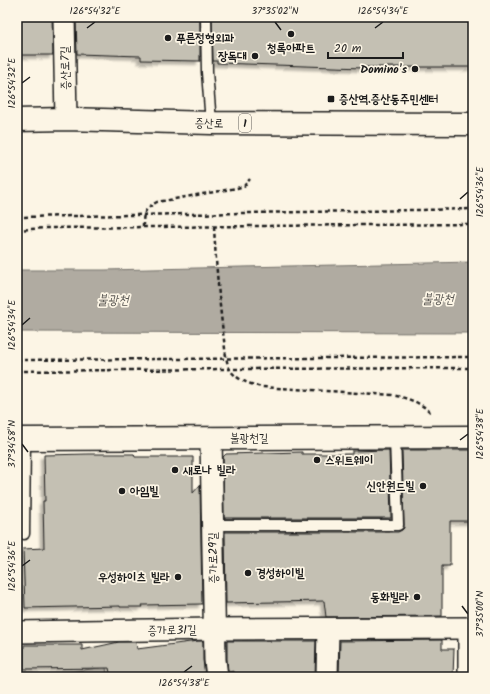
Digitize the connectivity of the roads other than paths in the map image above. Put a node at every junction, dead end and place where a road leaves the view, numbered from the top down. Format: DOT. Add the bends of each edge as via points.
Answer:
graph roads {
  1 [pos="64,17"];
  2 [pos="206,17"];
  3 [pos="66,119"];
  4 [pos="17,120"];
  5 [pos="211,123"];
  6 [pos="473,124"];
  7 [pos="211,438"];
  8 [pos="395,438"];
  9 [pos="473,438"];
  10 [pos="21,439"];
  11 [pos="212,525"];
  12 [pos="24,534"];
  13 [pos="471,628"];
  14 [pos="214,629"];
  15 [pos="328,629"];
  16 [pos="17,632"];
  17 [pos="217,677"];
  18 [pos="327,677"];
  19 [pos="469,677"];
  1 -- 3 [label="street, 증산로7길"];
  2 -- 5 [label="lane"];
  3 -- 4 [label="main road, 증산로 / 1"];
  3 -- 5 [label="main road, 증산로 / 1"];
  5 -- 6 [label="main road, 증산로 / 1"];
  7 -- 8 [label="main road, 불광천길"];
  7 -- 10 [label="main road, 불광천길"];
  7 -- 11 [label="street, 증가로29길"];
  8 -- 9 [label="main road, 불광천길"];
  8 -- 11 [label="lane" via="398,525"];
  10 -- 12 [label="lane, 불광천길"];
  11 -- 14 [label="street, 증가로29길"];
  13 -- 15 [label="street, 증가로31길"];
  13 -- 19 [label="street"];
  14 -- 15 [label="street, 증가로31길"];
  14 -- 16 [label="street, 증가로31길"];
  14 -- 17 [label="street, 증가로29길"];
  15 -- 18 [label="street"];
}
